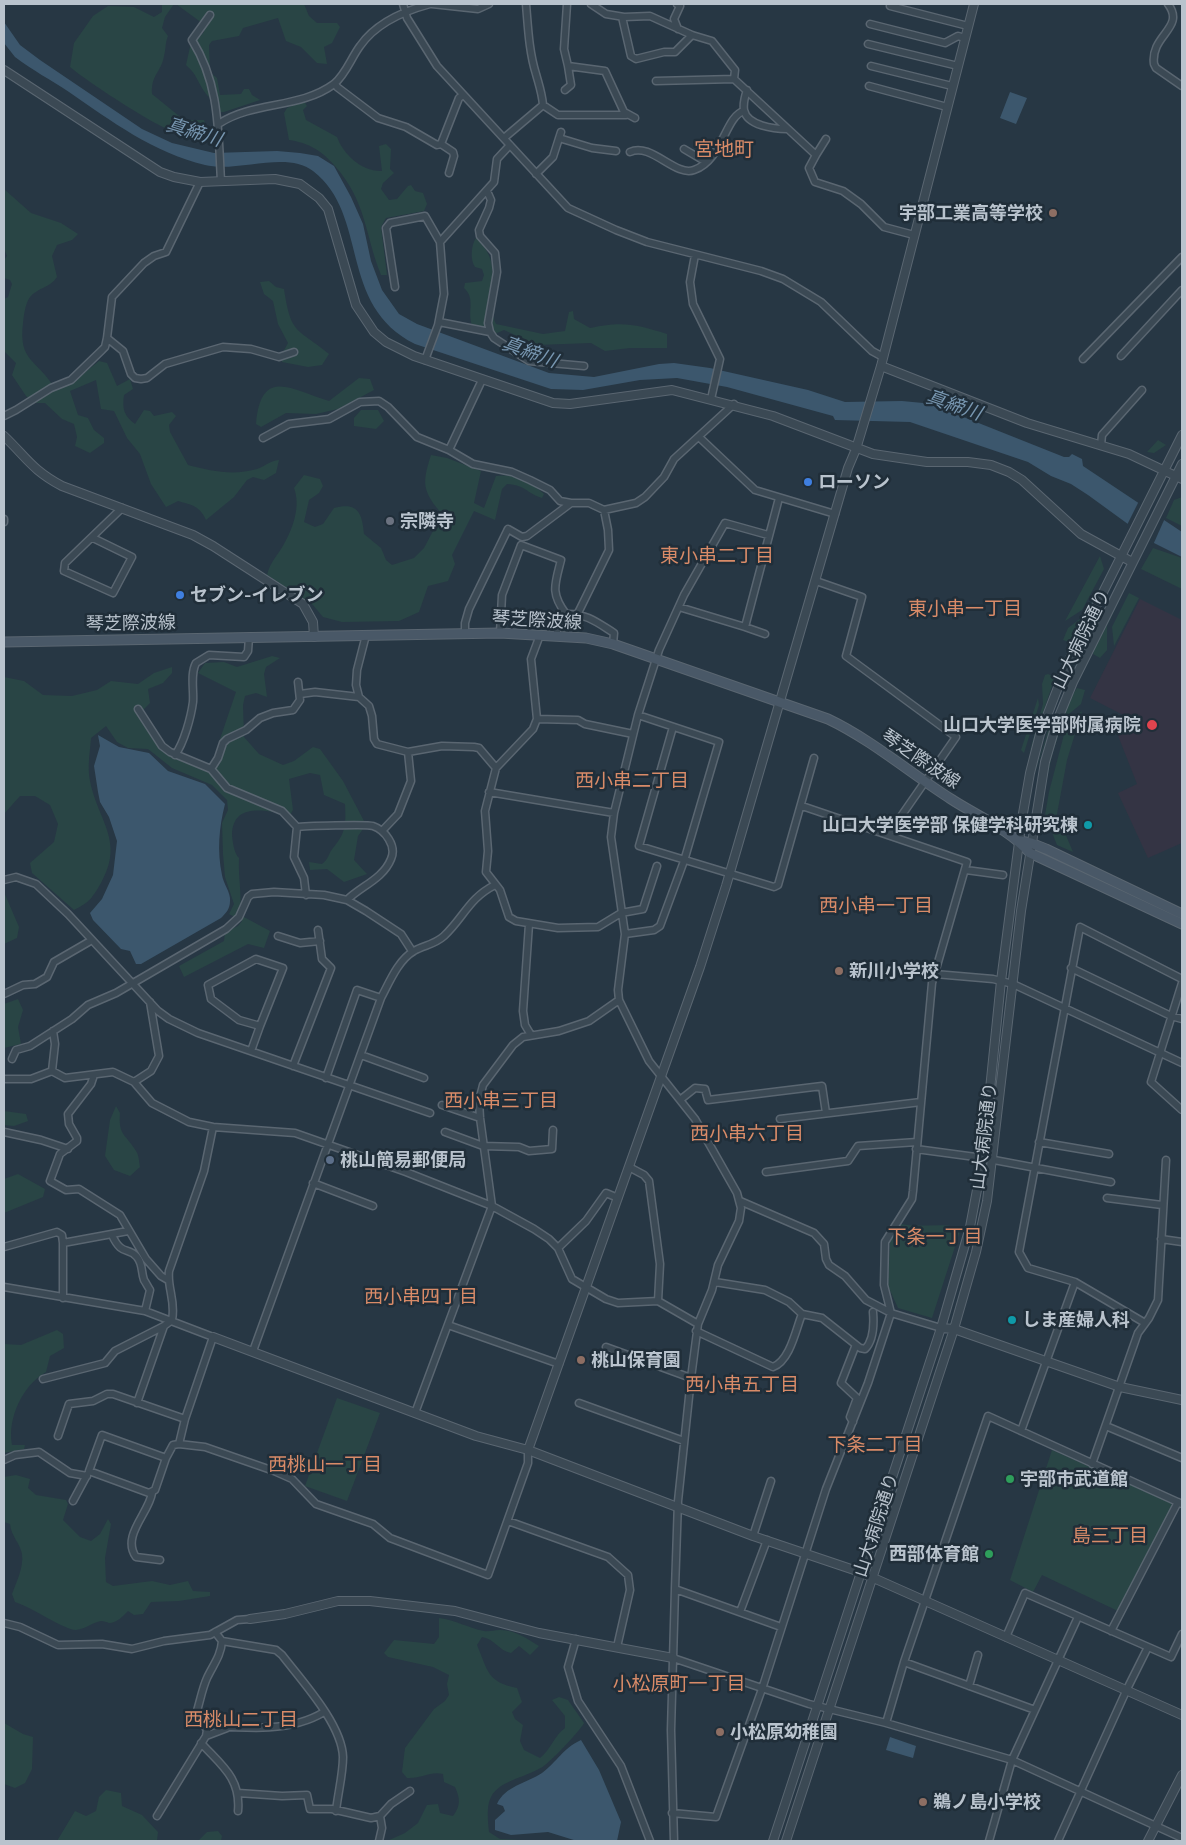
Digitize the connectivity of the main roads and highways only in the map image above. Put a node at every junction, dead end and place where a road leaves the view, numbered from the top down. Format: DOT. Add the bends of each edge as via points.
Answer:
graph roads {
  1 [pos="4,642"];
  2 [pos="1020,841"];
  3 [pos="1182,914"];
  4 [pos="1182,924"];
  1 -- 2 [label="main road, 琴芝際波線" via="465,633 586,638 613,644 828,719 847,728 925,782"];
  2 -- 3 [label="main road, 琴芝際波線" via="1031,843"];
  2 -- 4 [label="main road, 琴芝際波線" via="1030,853"];
}
